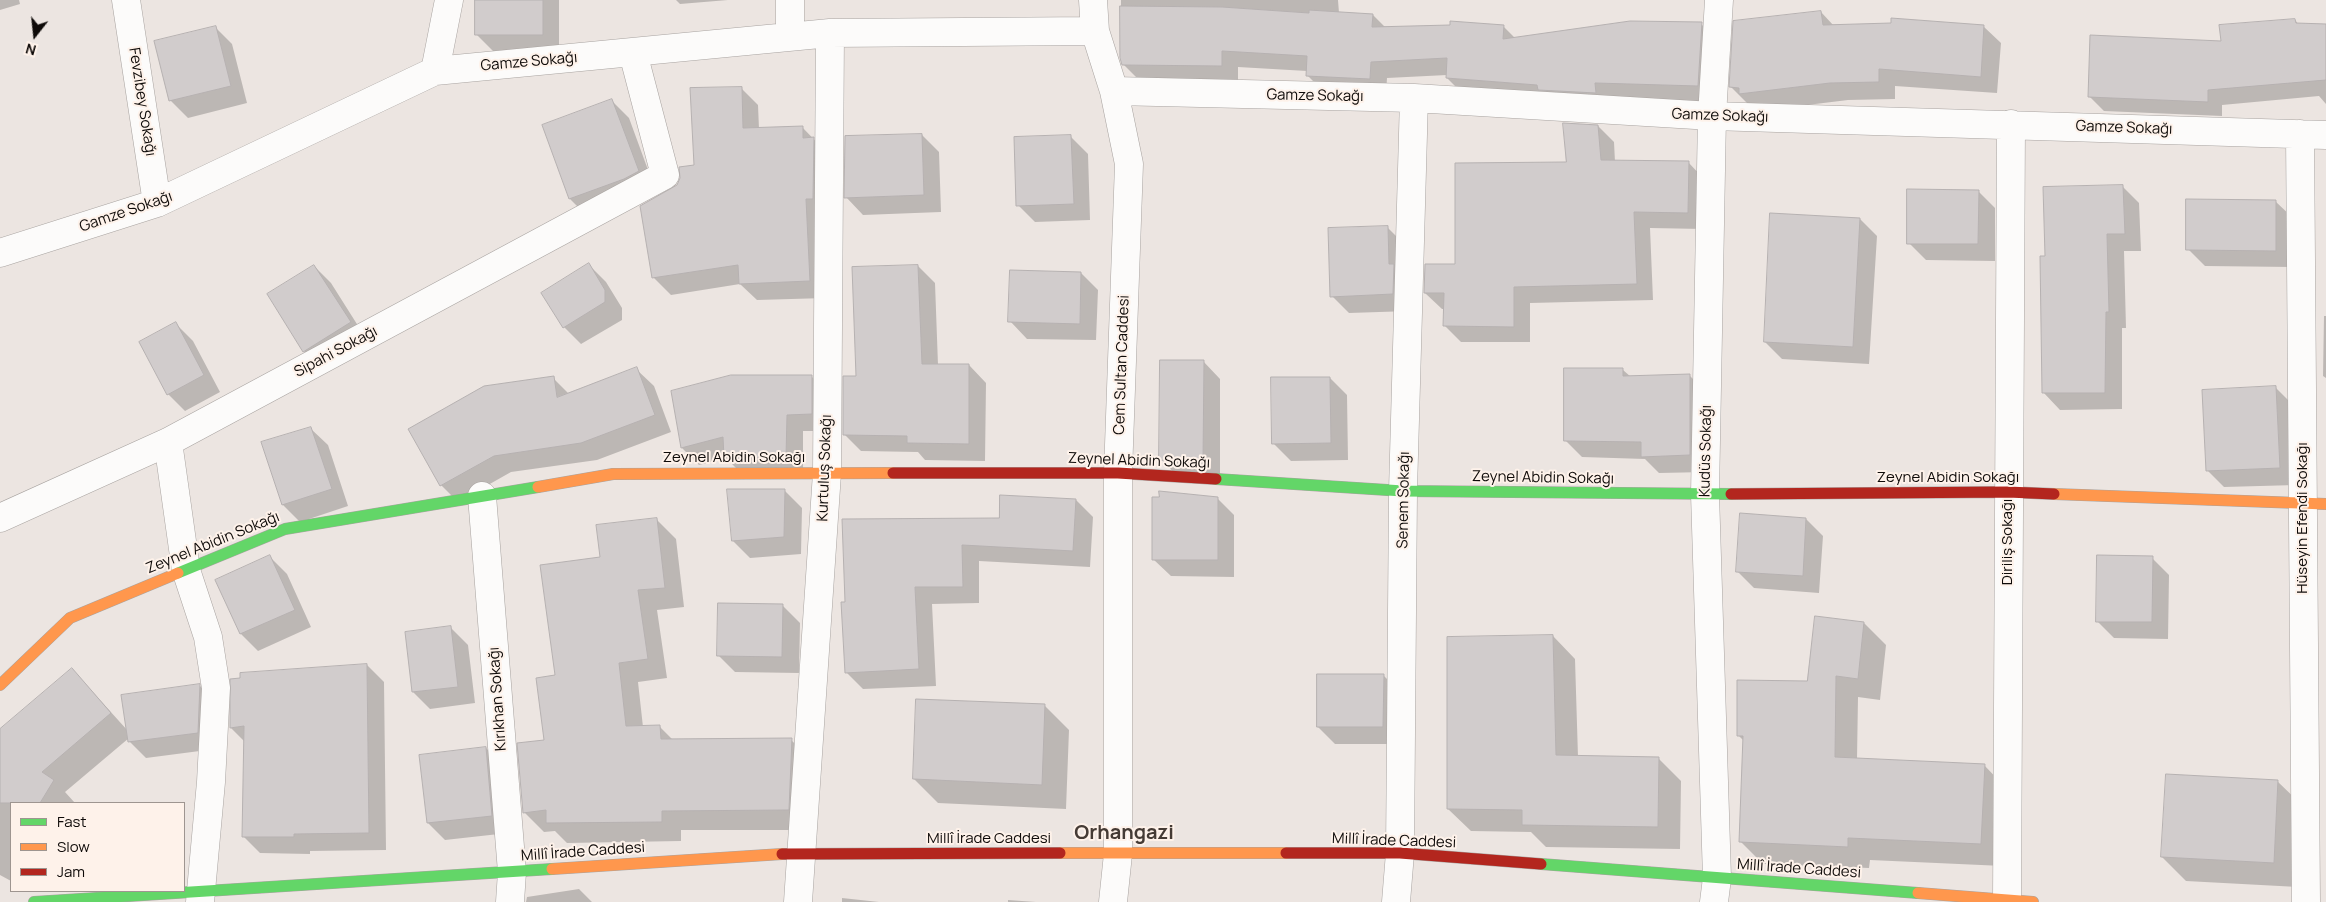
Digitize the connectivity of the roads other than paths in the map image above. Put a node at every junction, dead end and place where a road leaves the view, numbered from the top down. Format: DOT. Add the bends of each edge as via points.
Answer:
graph roads {
  1 [pos="126,0"];
  2 [pos="449,0"];
  3 [pos="790,0"];
  4 [pos="1093,0"];
  5 [pos="1719,0"];
  6 [pos="1096,31"];
  7 [pos="830,33"];
  8 [pos="790,36"];
  9 [pos="633,53"];
  10 [pos="435,71"];
  11 [pos="1114,91"];
  12 [pos="1414,98"];
  13 [pos="1712,116"];
  14 [pos="2011,124"];
  15 [pos="2313,135"];
  16 [pos="157,203"];
  17 [pos="0,253"];
  18 [pos="168,442"];
  19 [pos="826,473"];
  20 [pos="1118,473"];
  21 [pos="1403,491"];
  22 [pos="2008,492"];
  23 [pos="1705,494"];
  24 [pos="482,496"];
  25 [pos="2315,504"];
  26 [pos="0,518"];
  27 [pos="186,570"];
  28 [pos="0,686"];
  29 [pos="801,853"];
  30 [pos="1400,853"];
  31 [pos="1118,854"];
  32 [pos="512,872"];
  33 [pos="1715,890"];
  34 [pos="200,897"];
  35 [pos="2020,901"];
  36 [pos="34,902"];
  37 [pos="510,902"];
  38 [pos="798,902"];
  39 [pos="1113,902"];
  40 [pos="1396,902"];
  41 [pos="2306,902"];
  1 -- 16 [label="street, Fevzibey Sokağı"];
  2 -- 10 [label="street"];
  3 -- 8 [label="street"];
  4 -- 6 [label="street, Cem Sultan Caddesi"];
  5 -- 13 [label="street, Kudüs Sokağı"];
  6 -- 7 [label="street, Gamze Sokağı"];
  6 -- 11 [label="street, Cem Sultan Caddesi"];
  7 -- 8 [label="street, Gamze Sokağı"];
  7 -- 19 [label="street, Kurtuluş Sokağı"];
  8 -- 9 [label="street, Gamze Sokağı"];
  9 -- 10 [label="street, Gamze Sokağı"];
  9 -- 18 [label="street, Sipahi Sokağı" via="665,175"];
  10 -- 16 [label="street, Gamze Sokağı"];
  11 -- 12 [label="street, Gamze Sokağı"];
  11 -- 20 [label="street, Cem Sultan Caddesi" via="1128,164"];
  12 -- 13 [label="street, Gamze Sokağı"];
  12 -- 21 [label="street, Senem Sokağı"];
  13 -- 14 [label="street, Gamze Sokağı"];
  13 -- 23 [label="street, Kudüs Sokağı"];
  14 -- 15 [label="street, Gamze Sokağı"];
  14 -- 22 [label="street, Diriliş Sokağı"];
  15 -- 25 [label="street, Hüseyin Efendi Sokağı"];
  16 -- 17 [label="street, Gamze Sokağı"];
  18 -- 26 [label="street, Sipahi Sokağı"];
  18 -- 27 [label="street"];
  19 -- 20 [label="street, Zeynel Abidin Sokağı"];
  19 -- 24 [label="street, Zeynel Abidin Sokağı" via="613,474"];
  19 -- 29 [label="street, Kurtuluş Sokağı"];
  20 -- 21 [label="street, Zeynel Abidin Sokağı"];
  20 -- 31 [label="street, Cem Sultan Caddesi"];
  21 -- 23 [label="street, Zeynel Abidin Sokağı"];
  21 -- 30 [label="street, Senem Sokağı"];
  22 -- 23 [label="street, Zeynel Abidin Sokağı"];
  22 -- 25 [label="street, Zeynel Abidin Sokağı"];
  22 -- 35 [label="street, Diriliş Sokağı"];
  23 -- 33 [label="street, Kudüs Sokağı"];
  24 -- 27 [label="street, Zeynel Abidin Sokağı" via="285,529"];
  24 -- 32 [label="street, Kırıkhan Sokağı"];
  25 -- 41 [label="street, Hüseyin Efendi Sokağı"];
  27 -- 28 [label="street, Zeynel Abidin Sokağı" via="70,618"];
  27 -- 34 [label="street" via="208,637 216,688"];
  29 -- 31 [label="street, Millî İrade Caddesi"];
  29 -- 32 [label="street, Millî İrade Caddesi"];
  29 -- 38 [label="street, Kurtuluş Sokağı"];
  30 -- 31 [label="street, Millî İrade Caddesi"];
  30 -- 33 [label="street, Millî İrade Caddesi"];
  30 -- 40 [label="street, Senem Sokağı"];
  31 -- 39 [label="street, Cem Sultan Caddesi"];
  32 -- 34 [label="street, Millî İrade Caddesi"];
  32 -- 37 [label="street, Kırıkhan Sokağı"];
  33 -- 35 [label="street, Millî İrade Caddesi"];
  34 -- 36 [label="street, Millî İrade Caddesi"];
}
